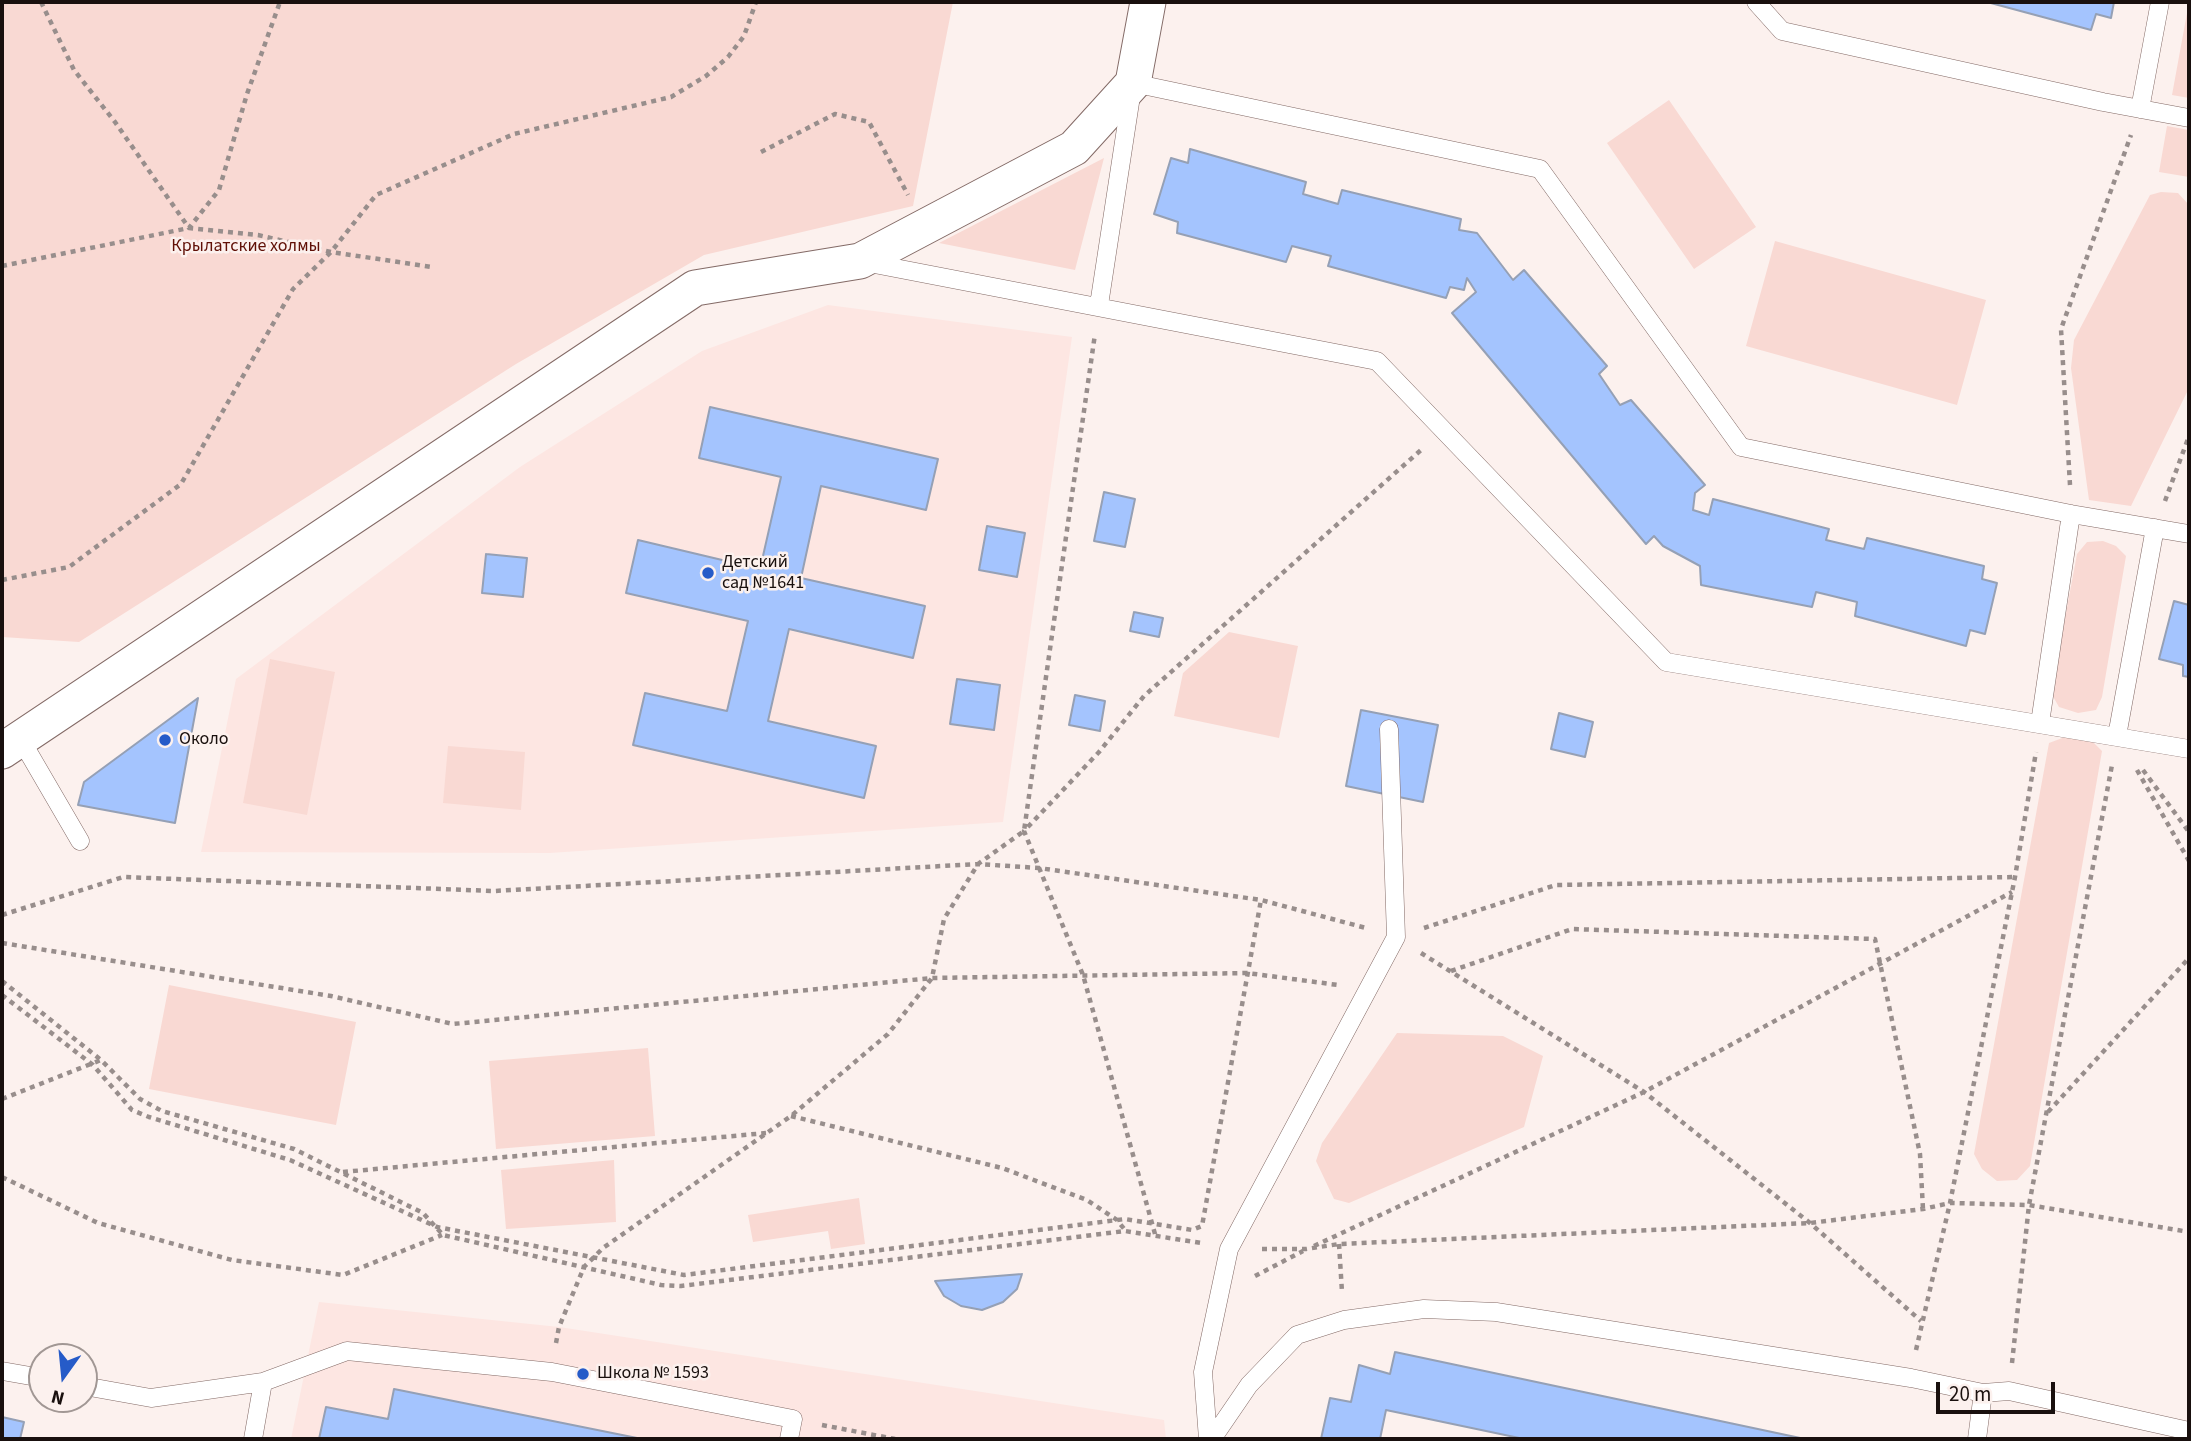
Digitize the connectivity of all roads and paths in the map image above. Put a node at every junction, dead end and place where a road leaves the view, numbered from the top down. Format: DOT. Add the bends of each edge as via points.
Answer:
graph roads {
  1 [pos="41,2"];
  2 [pos="280,2"];
  3 [pos="756,2"];
  4 [pos="1148,2"];
  5 [pos="1756,2"];
  6 [pos="2160,2"];
  7 [pos="1133,83"];
  8 [pos="2140,109"];
  9 [pos="2189,118"];
  10 [pos="761,152"];
  11 [pos="924,227"];
  12 [pos="189,228"];
  13 [pos="331,252"];
  14 [pos="860,261"];
  15 [pos="2,266"];
  16 [pos="432,267"];
  17 [pos="1099,305"];
  18 [pos="1444,430"];
  19 [pos="2189,436"];
  20 [pos="2071,514"];
  21 [pos="2155,528"];
  22 [pos="2189,534"];
  23 [pos="2,580"];
  24 [pos="2040,723"];
  25 [pos="1389,729"];
  26 [pos="2117,736"];
  27 [pos="11,744"];
  28 [pos="2189,749"];
  29 [pos="1024,831"];
  30 [pos="2189,832"];
  31 [pos="80,841"];
  32 [pos="2189,861"];
  33 [pos="978,864"];
  34 [pos="1039,868"];
  35 [pos="2015,877"];
  36 [pos="2012,892"];
  37 [pos="1261,900"];
  38 [pos="2,915"];
  39 [pos="1396,937"];
  40 [pos="2,943"];
  41 [pos="2189,958"];
  42 [pos="1882,962"];
  43 [pos="1247,973"];
  44 [pos="1083,975"];
  45 [pos="932,978"];
  46 [pos="2,981"];
  47 [pos="1368,989"];
  48 [pos="2,995"];
  49 [pos="101,1060"];
  50 [pos="93,1065"];
  51 [pos="1644,1092"];
  52 [pos="2,1099"];
  53 [pos="2046,1114"];
  54 [pos="791,1116"];
  55 [pos="767,1133"];
  56 [pos="343,1172"];
  57 [pos="2,1177"];
  58 [pos="1950,1203"];
  59 [pos="2029,1205"];
  60 [pos="1923,1209"];
  61 [pos="1117,1220"];
  62 [pos="1151,1223"];
  63 [pos="1810,1223"];
  64 [pos="437,1227"];
  65 [pos="1125,1231"];
  66 [pos="2189,1232"];
  67 [pos="1155,1234"];
  68 [pos="443,1235"];
  69 [pos="1339,1244"];
  70 [pos="1229,1249"];
  71 [pos="1306,1249"];
  72 [pos="593,1259"];
  73 [pos="584,1267"];
  74 [pos="1218,1295"];
  75 [pos="1344,1320"];
  76 [pos="1921,1321"];
  77 [pos="559,1327"];
  78 [pos="2,1371"];
  79 [pos="28,1376"];
  80 [pos="1910,1378"];
  81 [pos="263,1382"];
  82 [pos="98,1389"];
  83 [pos="2009,1391"];
  84 [pos="1983,1393"];
  85 [pos="793,1419"];
  86 [pos="2189,1431"];
  87 [pos="253,1439"];
  88 [pos="789,1439"];
  89 [pos="895,1439"];
  90 [pos="1210,1439"];
  91 [pos="1977,1439"];
  1 -- 12 [label="path" via="74,70"];
  2 -- 12 [label="path" via="219,190"];
  3 -- 13 [label="path" via="744,36 728,57 671,97 514,134 376,195"];
  4 -- 7 [label="street"];
  5 -- 8 [label="lane" via="1782,31"];
  6 -- 8 [label="lane"];
  7 -- 11 [label="street" via="1074,148"];
  7 -- 17 [label="lane"];
  7 -- 20 [label="lane" via="1540,169 1741,447"];
  8 -- 9 [label="lane"];
  8 -- 20 [label="path" via="2061,329"];
  10 -- 11 [label="path" via="835,114 869,122"];
  11 -- 14 [label="street"];
  12 -- 13 [label="path" via="258,235"];
  12 -- 15 [label="path"];
  13 -- 16 [label="path"];
  13 -- 23 [label="path" via="293,289 181,484 69,567"];
  14 -- 17 [label="lane"];
  14 -- 27 [label="street" via="695,288"];
  17 -- 18 [label="lane" via="1377,361"];
  17 -- 29 [label="path"];
  18 -- 24 [label="lane" via="1666,662"];
  18 -- 29 [label="path" via="1144,696 1099,752"];
  19 -- 21 [label="path"];
  20 -- 21 [label="lane"];
  20 -- 24 [label="lane"];
  21 -- 22 [label="lane"];
  21 -- 26 [label="lane"];
  24 -- 26 [label="lane"];
  24 -- 35 [label="path"];
  25 -- 39 [label="lane"];
  26 -- 28 [label="lane"];
  26 -- 30 [label="path"];
  26 -- 32 [label="path"];
  26 -- 53 [label="path"];
  27 -- 31 [label="lane"];
  29 -- 33 [label="path"];
  29 -- 34 [label="path"];
  33 -- 34 [label="path"];
  33 -- 38 [label="path" via="494,891 123,877"];
  33 -- 45 [label="path" via="944,919"];
  34 -- 37 [label="path"];
  34 -- 44 [label="path"];
  35 -- 36 [label="path"];
  35 -- 39 [label="path" via="1556,885"];
  36 -- 42 [label="path"];
  36 -- 58 [label="path"];
  37 -- 39 [label="path"];
  37 -- 43 [label="path"];
  39 -- 47 [label="lane"];
  40 -- 45 [label="path" via="331,996 453,1024"];
  41 -- 53 [label="path"];
  42 -- 51 [label="path"];
  42 -- 51 [label="path" via="1875,939 1572,929 1450,971"];
  42 -- 60 [label="path" via="1920,1154"];
  43 -- 44 [label="path"];
  43 -- 47 [label="path"];
  43 -- 62 [label="path" via="1202,1226 1192,1230"];
  44 -- 45 [label="path"];
  44 -- 62 [label="path"];
  45 -- 54 [label="path" via="888,1034"];
  46 -- 49 [label="path"];
  47 -- 70 [label="lane"];
  48 -- 50 [label="path"];
  49 -- 50 [label="path"];
  49 -- 56 [label="path" via="140,1099 162,1111 294,1149"];
  50 -- 52 [label="path"];
  50 -- 64 [label="path" via="132,1110 290,1160"];
  51 -- 63 [label="path"];
  51 -- 71 [label="path"];
  53 -- 59 [label="path"];
  54 -- 55 [label="path"];
  54 -- 61 [label="path" via="1002,1168 1087,1200"];
  55 -- 56 [label="path"];
  55 -- 72 [label="path"];
  56 -- 64 [label="path" via="423,1213"];
  57 -- 68 [label="path" via="98,1223 232,1261 343,1275"];
  58 -- 59 [label="path"];
  58 -- 60 [label="path"];
  58 -- 76 [label="path"];
  59 -- 66 [label="path"];
  59 -- 83 [label="path"];
  60 -- 63 [label="path"];
  61 -- 62 [label="path"];
  61 -- 65 [label="path"];
  61 -- 72 [label="path" via="684,1275"];
  62 -- 67 [label="path"];
  63 -- 69 [label="path"];
  63 -- 76 [label="path"];
  64 -- 68 [label="path"];
  64 -- 72 [label="path"];
  65 -- 67 [label="path"];
  65 -- 73 [label="path" via="681,1286"];
  67 -- 70 [label="path"];
  68 -- 73 [label="path"];
  69 -- 71 [label="path"];
  69 -- 75 [label="path"];
  70 -- 71 [label="path"];
  70 -- 74 [label="lane"];
  71 -- 74 [label="path"];
  72 -- 73 [label="path"];
  73 -- 77 [label="path"];
  74 -- 90 [label="lane" via="1203,1372"];
  75 -- 80 [label="lane" via="1423,1309 1496,1312"];
  75 -- 90 [label="lane" via="1297,1335 1249,1385"];
  76 -- 80 [label="path"];
  78 -- 79 [label="lane"];
  80 -- 84 [label="lane"];
  81 -- 82 [label="lane" via="151,1398"];
  81 -- 85 [label="lane" via="347,1351 552,1372"];
  81 -- 87 [label="lane"];
  83 -- 84 [label="lane"];
  83 -- 86 [label="lane"];
  84 -- 91 [label="lane"];
  85 -- 88 [label="lane"];
  85 -- 89 [label="path"];
}
